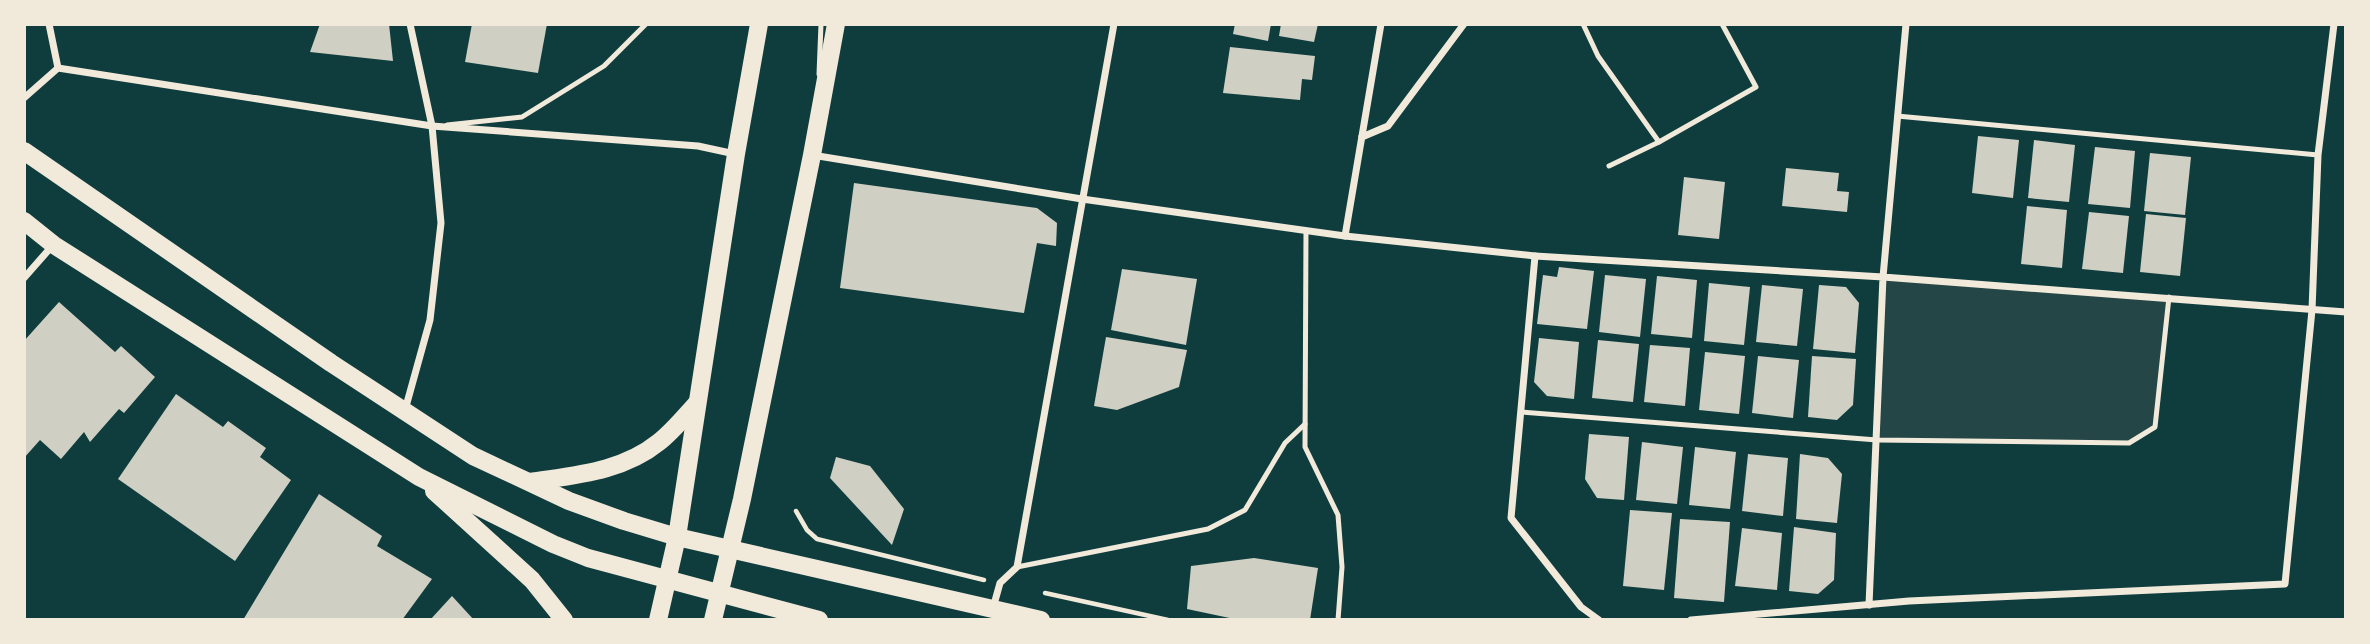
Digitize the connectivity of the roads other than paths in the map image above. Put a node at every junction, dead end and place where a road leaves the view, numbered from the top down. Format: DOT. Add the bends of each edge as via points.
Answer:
graph roads {
  1 [pos="49,24"];
  2 [pos="410,24"];
  3 [pos="646,24"];
  4 [pos="759,24"];
  5 [pos="821,24"];
  6 [pos="836,24"];
  7 [pos="1114,24"];
  8 [pos="1381,24"];
  9 [pos="1464,24"];
  10 [pos="1583,24"];
  11 [pos="1722,24"];
  12 [pos="1906,24"];
  13 [pos="2334,24"];
  14 [pos="58,68"];
  15 [pos="24,98"];
  16 [pos="1897,116"];
  17 [pos="432,126"];
  18 [pos="816,130"];
  19 [pos="1362,137"];
  20 [pos="1659,142"];
  21 [pos="24,151"];
  22 [pos="736,154"];
  23 [pos="812,155"];
  24 [pos="2318,155"];
  25 [pos="1609,166"];
  26 [pos="1082,200"];
  27 [pos="24,221"];
  28 [pos="1306,230"];
  29 [pos="1345,236"];
  30 [pos="54,245"];
  31 [pos="1535,256"];
  32 [pos="1883,277"];
  33 [pos="24,278"];
  34 [pos="2169,297"];
  35 [pos="2312,310"];
  36 [pos="2346,312"];
  37 [pos="697,403"];
  38 [pos="404,410"];
  39 [pos="1522,412"];
  40 [pos="1305,424"];
  41 [pos="1877,440"];
  42 [pos="419,477"];
  43 [pos="530,482"];
  44 [pos="677,537"];
  45 [pos="731,548"];
  46 [pos="1017,568"];
  47 [pos="667,580"];
  48 [pos="720,594"];
  49 [pos="1869,605"];
  50 [pos="993,609"];
  51 [pos="564,620"];
  52 [pos="658,620"];
  53 [pos="713,620"];
  54 [pos="819,620"];
  55 [pos="1041,620"];
  56 [pos="1338,620"];
  57 [pos="1599,620"];
  58 [pos="1691,620"];
  1 -- 14 [label="street"];
  2 -- 17 [label="street"];
  3 -- 17 [label="lane" via="604,66 522,117"];
  4 -- 22 [label="main road"];
  5 -- 18 [label="lane"];
  6 -- 18 [label="main road"];
  7 -- 26 [label="street"];
  8 -- 19 [label="street"];
  9 -- 19 [label="street" via="1388,126"];
  10 -- 20 [label="lane" via="1598,56"];
  11 -- 20 [label="lane" via="1756,87"];
  12 -- 16 [label="street"];
  13 -- 24 [label="street"];
  14 -- 15 [label="street"];
  14 -- 17 [label="street"];
  16 -- 24 [label="lane"];
  16 -- 32 [label="street"];
  17 -- 22 [label="street" via="698,146"];
  17 -- 38 [label="street" via="441,223 430,320"];
  18 -- 23 [label="main road"];
  19 -- 29 [label="street"];
  20 -- 25 [label="lane"];
  21 -- 38 [label="main road"];
  22 -- 37 [label="main road"];
  23 -- 26 [label="street"];
  23 -- 45 [label="main road"];
  24 -- 35 [label="street"];
  26 -- 28 [label="street"];
  26 -- 46 [label="street"];
  27 -- 30 [label="main road"];
  28 -- 29 [label="street"];
  28 -- 40 [label="lane"];
  29 -- 31 [label="street"];
  30 -- 33 [label="street"];
  30 -- 42 [label="main road"];
  31 -- 32 [label="street"];
  31 -- 39 [label="street"];
  32 -- 34 [label="street"];
  32 -- 41 [label="street"];
  34 -- 35 [label="street"];
  34 -- 41 [label="lane" via="2155,427 2129,443"];
  35 -- 36 [label="street"];
  35 -- 49 [label="street" via="2285,584"];
  37 -- 43 [label="main road" via="660,442 634,459"];
  37 -- 44 [label="main road"];
  38 -- 43 [label="main road" via="473,456"];
  39 -- 41 [label="lane"];
  39 -- 57 [label="street" via="1511,518 1581,607"];
  40 -- 46 [label="lane" via="1286,443 1245,510 1208,529"];
  40 -- 56 [label="lane" via="1305,447 1338,516 1342,567"];
  41 -- 49 [label="street"];
  42 -- 47 [label="main road" via="554,544"];
  42 -- 51 [label="main road" via="532,580"];
  43 -- 44 [label="main road" via="569,501"];
  44 -- 45 [label="main road"];
  44 -- 47 [label="main road"];
  45 -- 48 [label="main road"];
  45 -- 50 [label="main road"];
  46 -- 50 [label="street" via="1000,583"];
  47 -- 48 [label="main road"];
  47 -- 52 [label="main road"];
  48 -- 53 [label="main road"];
  48 -- 54 [label="main road"];
  49 -- 58 [label="street"];
  50 -- 55 [label="main road"];
}
